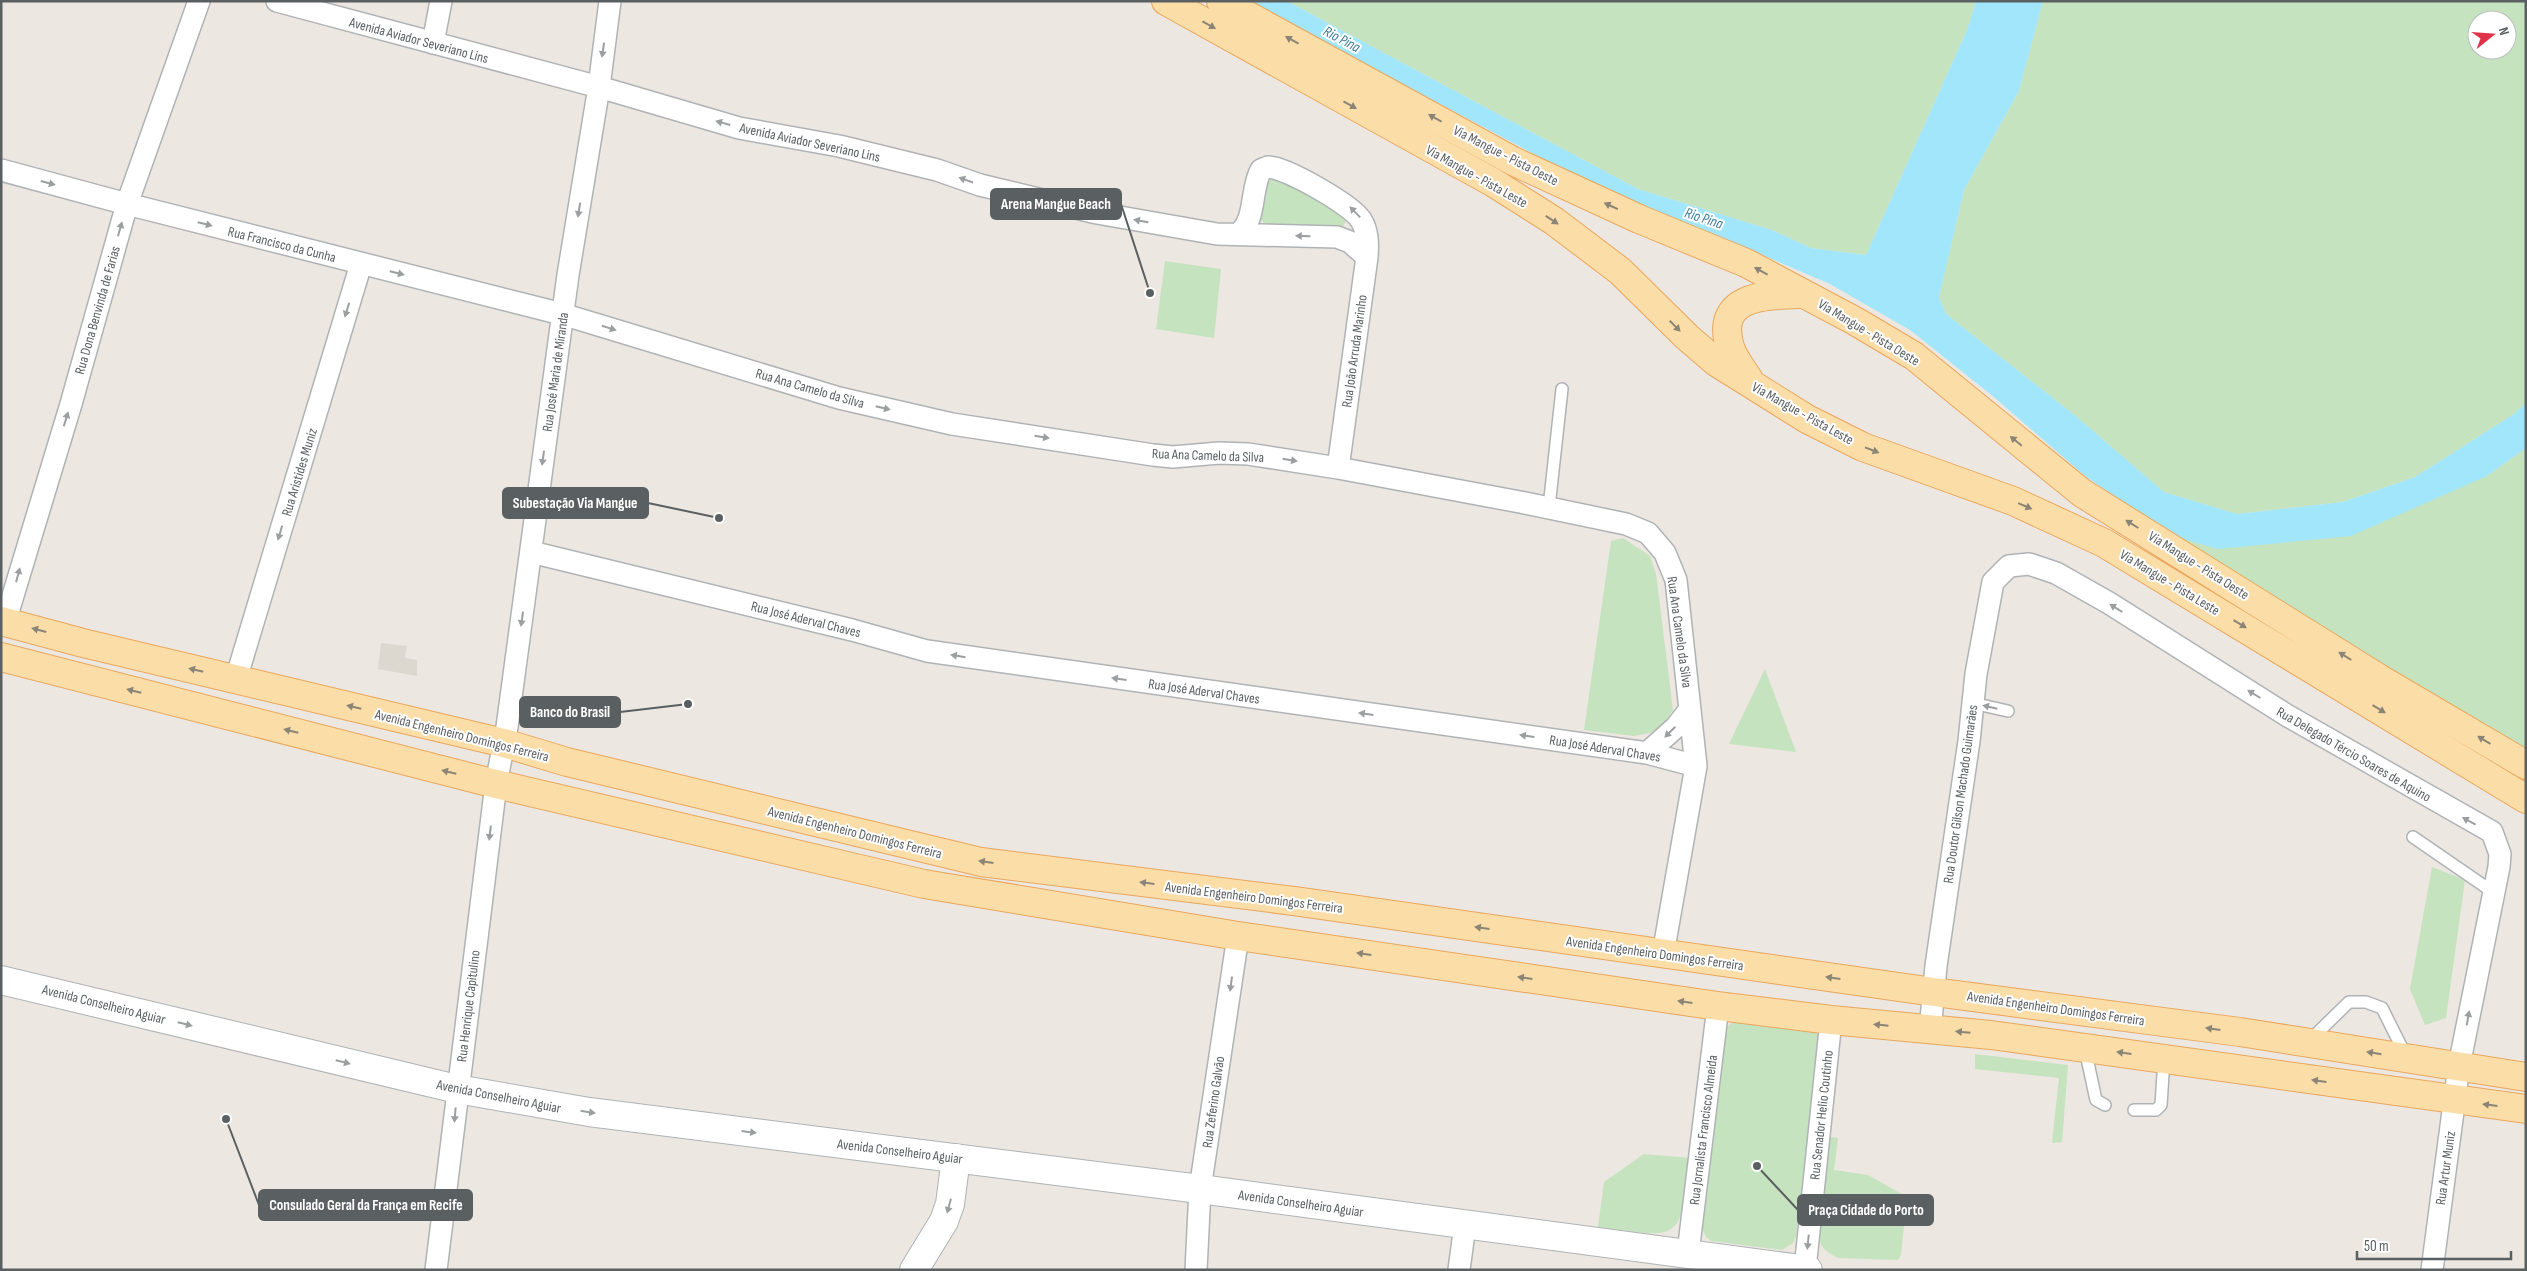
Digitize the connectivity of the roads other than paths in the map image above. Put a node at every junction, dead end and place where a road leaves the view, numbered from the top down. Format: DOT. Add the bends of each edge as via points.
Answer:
graph roads {
  1 [pos="198,1"];
  2 [pos="277,1"];
  3 [pos="441,1"];
  4 [pos="610,1"];
  5 [pos="1166,1"];
  6 [pos="1221,1"];
  7 [pos="433,42"];
  8 [pos="599,86"];
  9 [pos="1,170"];
  10 [pos="127,204"];
  11 [pos="1238,234"];
  12 [pos="1367,257"];
  13 [pos="361,264"];
  14 [pos="1803,294"];
  15 [pos="562,314"];
  16 [pos="1752,386"];
  17 [pos="1562,389"];
  18 [pos="1338,468"];
  19 [pos="1549,507"];
  20 [pos="531,552"];
  21 [pos="2009,566"];
  22 [pos="3,621"];
  23 [pos="1,657"];
  24 [pos="236,679"];
  25 [pos="1972,703"];
  26 [pos="1690,710"];
  27 [pos="2008,711"];
  28 [pos="504,743"];
  29 [pos="1647,753"];
  30 [pos="2526,765"];
  31 [pos="1696,766"];
  32 [pos="496,784"];
  33 [pos="2526,799"];
  34 [pos="2413,837"];
  35 [pos="2493,892"];
  36 [pos="1238,936"];
  37 [pos="1663,954"];
  38 [pos="1,980"];
  39 [pos="1934,992"];
  40 [pos="1718,1006"];
  41 [pos="1831,1020"];
  42 [pos="1930,1030"];
  43 [pos="2307,1043"];
  44 [pos="2085,1048"];
  45 [pos="2407,1058"];
  46 [pos="2164,1059"];
  47 [pos="2459,1066"];
  48 [pos="2526,1077"];
  49 [pos="457,1089"];
  50 [pos="2454,1100"];
  51 [pos="2105,1105"];
  52 [pos="2526,1109"];
  53 [pos="2134,1110"];
  54 [pos="956,1158"];
  55 [pos="1200,1189"];
  56 [pos="1465,1225"];
  57 [pos="1688,1253"];
  58 [pos="1193,1265"];
  59 [pos="1744,1266"];
  60 [pos="436,1270"];
  61 [pos="914,1270"];
  62 [pos="1459,1270"];
  63 [pos="1806,1270"];
  64 [pos="2432,1270"];
  1 -- 10 [label="street, Rua Dona Benvinda de Farias"];
  2 -- 7 [label="street, Avenida Aviador Severiano Lins"];
  3 -- 7 [label="street"];
  4 -- 8 [label="street, Rua José Maria de Miranda, one-way"];
  5 -- 16 [label="main road, Via Mangue - Pista Leste, one-way" via="1494,183 1554,221 1620,271 1687,338"];
  14 -- 6 [label="main road, Via Mangue - Pista Oeste, one-way" via="1746,263 1639,219 1513,161"];
  7 -- 8 [label="street, Avenida Aviador Severiano Lins"];
  11 -- 8 [label="street, Avenida Aviador Severiano Lins, one-way" via="1217,234 1097,213 893,159 739,128"];
  8 -- 15 [label="street, Rua José Maria de Miranda, one-way"];
  9 -- 10 [label="street, Rua Francisco da Cunha, one-way"];
  10 -- 13 [label="street, Rua Francisco da Cunha, one-way"];
  22 -- 10 [label="street, Rua Dona Benvinda de Farias, one-way" via="71,404"];
  12 -- 11 [label="street, Avenida Aviador Severiano Lins, one-way" via="1350,242 1337,237"];
  12 -- 11 [label="street, Rua João Arruda Marinho, one-way" via="1365,228 1348,205 1268,167 1261,170 1256,178 1247,225"];
  12 -- 18 [label="street, Rua João Arruda Marinho"];
  13 -- 15 [label="street, Rua Francisco da Cunha, one-way"];
  13 -- 24 [label="street, Rua Aristides Muniz, one-way"];
  14 -- 16 [label="main road" via="1754,297 1732,312 1727,327 1730,348"];
  30 -- 14 [label="main road, Via Mangue - Pista Oeste, one-way" via="2380,679 2082,493 1914,356"];
  15 -- 18 [label="street, Rua Ana Camelo da Silva, one-way" via="839,398 952,424 1173,457 1248,454"];
  15 -- 20 [label="street, Rua José Maria de Miranda, one-way"];
  16 -- 33 [label="main road, Via Mangue - Pista Leste, one-way" via="1863,447 2013,501 2104,543"];
  17 -- 19 [label="lane"];
  18 -- 19 [label="street, Rua Ana Camelo da Silva"];
  19 -- 26 [label="street, Rua Ana Camelo da Silva" via="1626,524 1648,533 1665,553 1676,580"];
  20 -- 28 [label="street, Rua José Maria de Miranda, one-way"];
  29 -- 20 [label="street, Rua José Aderval Chaves, one-way" via="927,651"];
  21 -- 25 [label="street, Rua Doutor Gilson Machado Guimarães" via="1993,582"];
  35 -- 21 [label="street, Rua Delegado Tércio Soares de Aquino, one-way" via="2500,854 2492,832 2288,716 2056,573 2029,564"];
  24 -- 22 [label="main road, Avenida Engenheiro Domingos Ferreira, one-way"];
  32 -- 23 [label="main road, one-way"];
  28 -- 24 [label="main road, Avenida Engenheiro Domingos Ferreira, one-way"];
  27 -- 25 [label="lane, one-way"];
  25 -- 39 [label="street, Rua Doutor Gilson Machado Guimarães"];
  26 -- 29 [label="street, one-way"];
  26 -- 31 [label="street, Rua Ana Camelo da Silva"];
  28 -- 32 [label="street, Rua Henrique Capitulino"];
  37 -- 28 [label="main road, Avenida Engenheiro Domingos Ferreira, one-way" via="1294,901 981,862 567,762"];
  29 -- 31 [label="street, Rua José Aderval Chaves"];
  31 -- 37 [label="street"];
  32 -- 36 [label="main road" via="924,884"];
  32 -- 49 [label="street, Rua Henrique Capitulino, one-way"];
  34 -- 35 [label="lane"];
  47 -- 35 [label="street, Rua Delegado Tércio Soares de Aquino, one-way"];
  40 -- 36 [label="main road, one-way"];
  36 -- 55 [label="street, Rua Zeferino Galvão, one-way"];
  39 -- 37 [label="main road, Avenida Engenheiro Domingos Ferreira, one-way"];
  38 -- 49 [label="main road, Avenida Conselheiro Aguiar, one-way"];
  39 -- 42 [label="street, Rua Doutor Gilson Machado Guimarães"];
  43 -- 39 [label="main road, Avenida Engenheiro Domingos Ferreira, one-way"];
  40 -- 41 [label="main road"];
  40 -- 57 [label="street, Rua Jornalista Francisco Almeida"];
  42 -- 41 [label="main road, one-way"];
  41 -- 63 [label="street, Rua Senador Helio Coutinho, one-way"];
  44 -- 42 [label="main road, one-way"];
  45 -- 43 [label="main road, Avenida Engenheiro Domingos Ferreira, one-way"];
  43 -- 45 [label="lane" via="2349,1002 2366,1002 2382,1008"];
  46 -- 44 [label="main road, one-way"];
  44 -- 51 [label="lane" via="2096,1100"];
  45 -- 47 [label="main road, Avenida Engenheiro Domingos Ferreira"];
  50 -- 46 [label="main road, one-way"];
  46 -- 53 [label="lane" via="2161,1105 2156,1110"];
  47 -- 48 [label="main road, Avenida Engenheiro Domingos Ferreira"];
  47 -- 50 [label="street, Rua Artur Muniz"];
  49 -- 54 [label="main road, Avenida Conselheiro Aguiar, one-way" via="589,1112"];
  49 -- 60 [label="street, Rua Henrique Capitulino, one-way"];
  52 -- 50 [label="main road, one-way"];
  50 -- 64 [label="street, Rua Artur Muniz"];
  54 -- 55 [label="main road, Avenida Conselheiro Aguiar"];
  54 -- 61 [label="main road, one-way" via="950,1204 944,1221"];
  55 -- 56 [label="main road, Avenida Conselheiro Aguiar"];
  55 -- 58 [label="street, Rua Zeferino Galvão"];
  56 -- 57 [label="main road, Avenida Conselheiro Aguiar"];
  56 -- 62 [label="street"];
  57 -- 59 [label="main road, Avenida Conselheiro Aguiar"];
  59 -- 63 [label="main road, Avenida Conselheiro Aguiar"];
}
